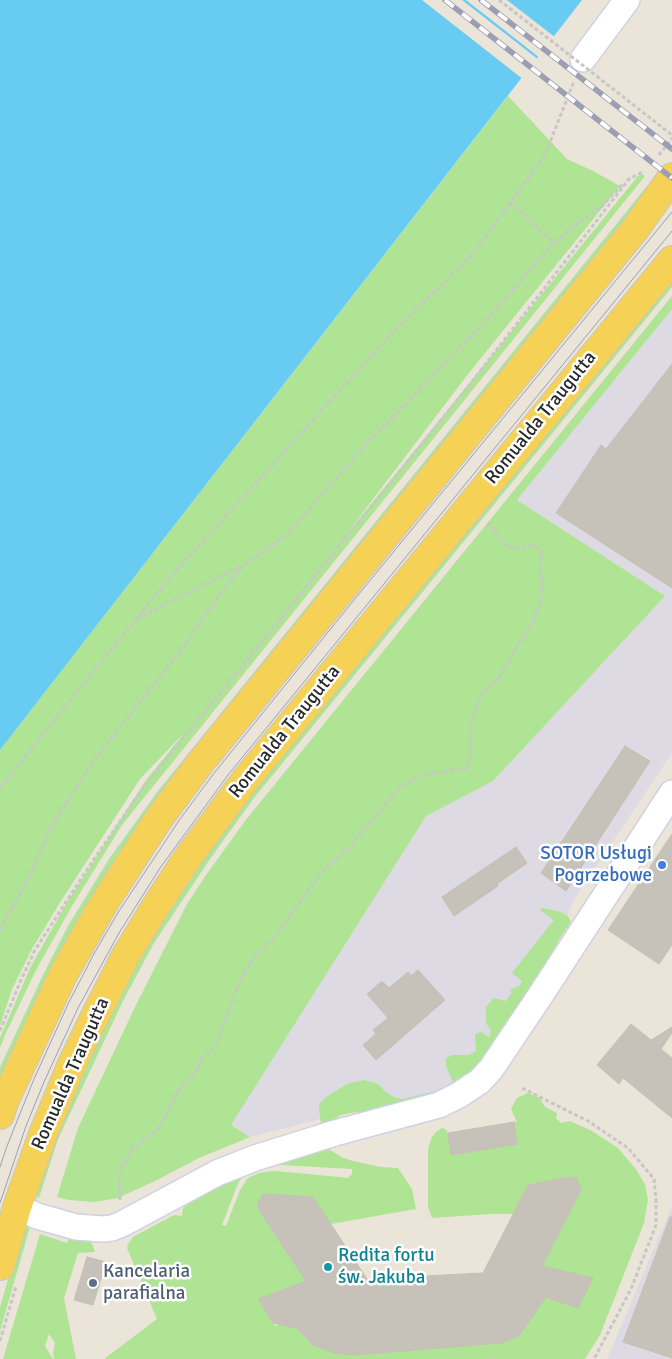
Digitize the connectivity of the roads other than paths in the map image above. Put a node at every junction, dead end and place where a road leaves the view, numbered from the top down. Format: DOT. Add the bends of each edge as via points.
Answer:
graph roads {
  1 [pos="627,0"];
  2 [pos="580,68"];
  3 [pos="672,177"];
  4 [pos="672,260"];
  5 [pos="672,793"];
  6 [pos="0,1115"];
  7 [pos="17,1206"];
  8 [pos="8,1274"];
  1 -- 2 [label="street"];
  3 -- 6 [label="main road" via="636,228 201,762 160,817 104,903 63,975"];
  4 -- 7 [label="main road, Romualda Traugutta" via="252,771 186,860 126,955 89,1028 42,1134"];
  5 -- 7 [label="street" via="491,1069 459,1095 439,1105 255,1158 217,1173 112,1228 76,1227 37,1216"];
  7 -- 8 [label="main road, Romualda Traugutta"];
}
